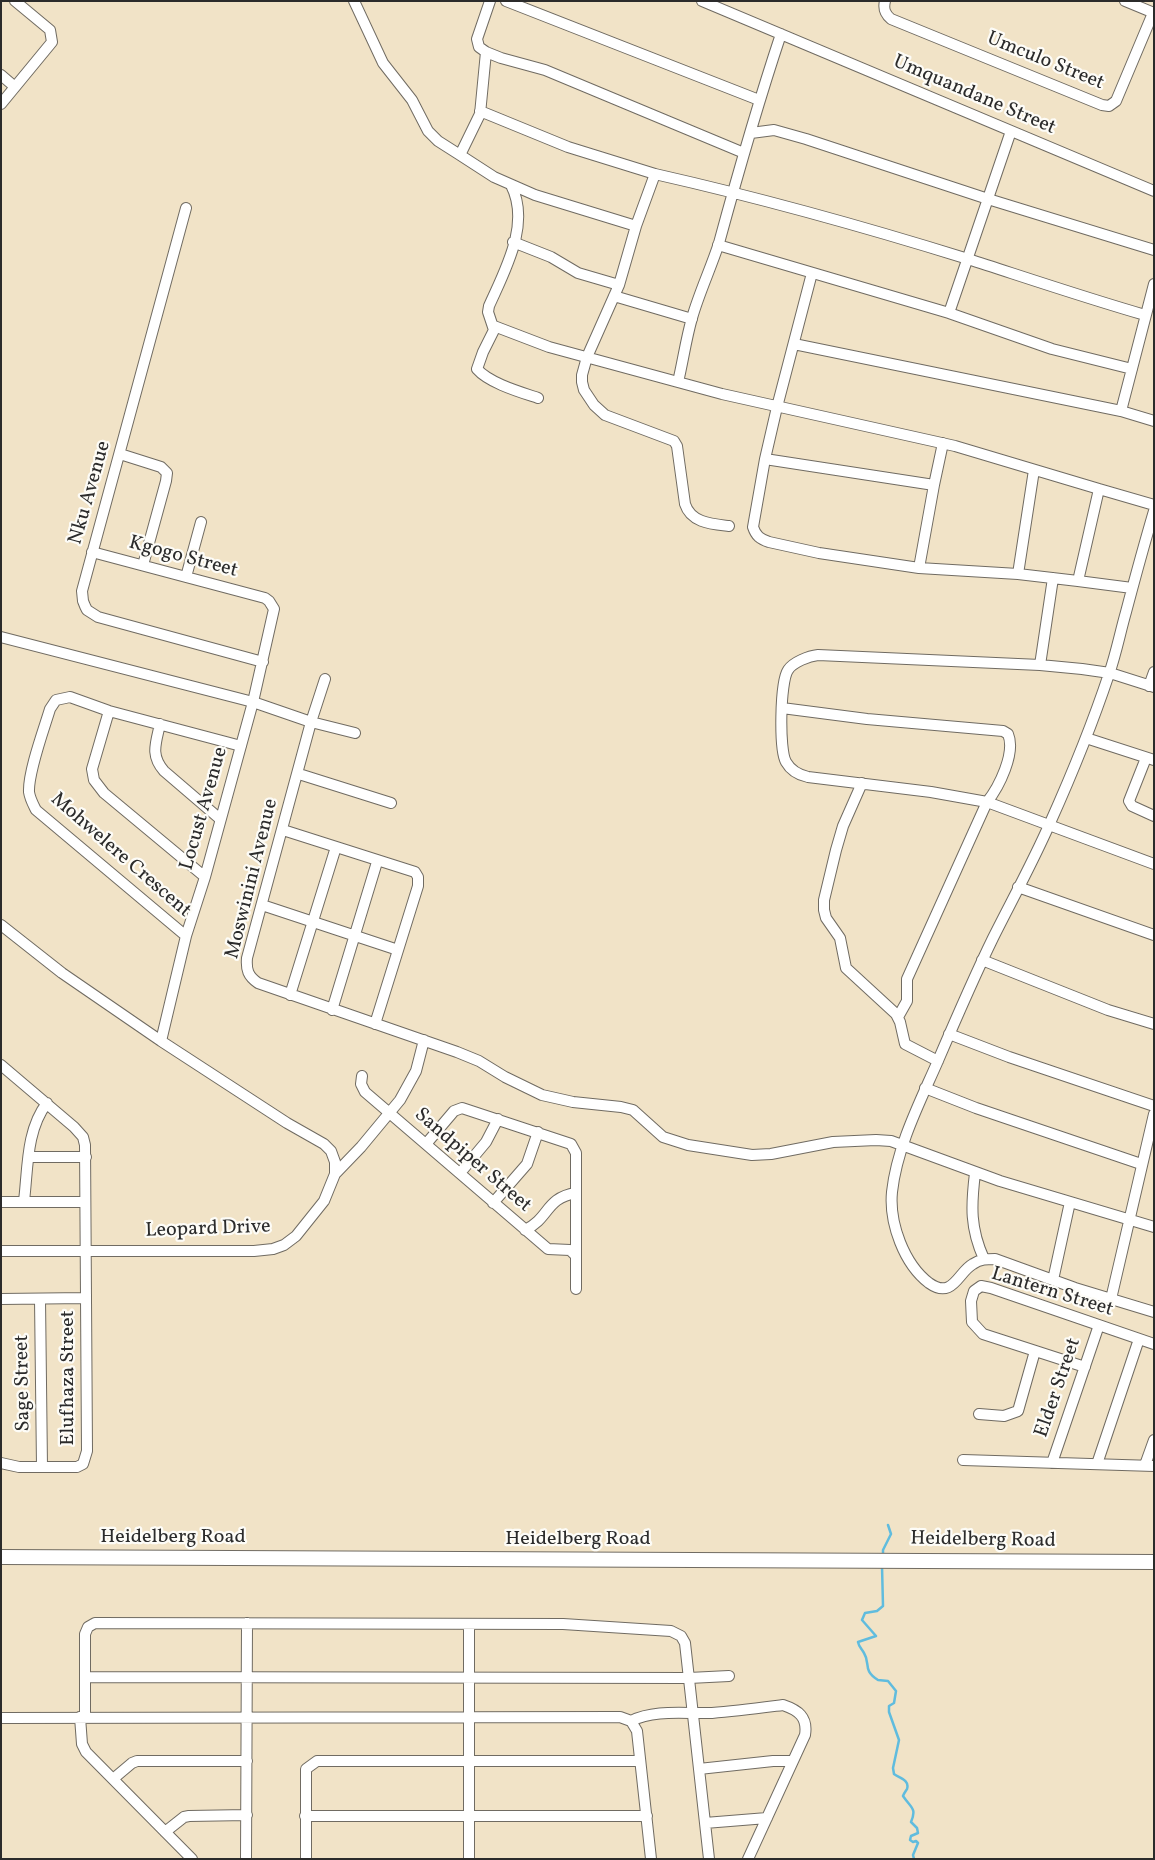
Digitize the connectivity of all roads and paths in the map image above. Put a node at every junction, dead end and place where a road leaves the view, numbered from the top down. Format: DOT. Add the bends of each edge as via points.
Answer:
graph roads {
  1 [pos="15,1"];
  2 [pos="354,1"];
  3 [pos="490,1"];
  4 [pos="506,1"];
  5 [pos="702,1"];
  6 [pos="885,1"];
  7 [pos="1125,1"];
  8 [pos="1153,13"];
  9 [pos="781,34"];
  10 [pos="486,52"];
  11 [pos="1,75"];
  12 [pos="15,87"];
  13 [pos="759,100"];
  14 [pos="1,104"];
  15 [pos="480,111"];
  16 [pos="1011,131"];
  17 [pos="751,133"];
  18 [pos="744,152"];
  19 [pos="460,156"];
  20 [pos="655,174"];
  21 [pos="511,185"];
  22 [pos="732,191"];
  23 [pos="1154,191"];
  24 [pos="988,199"];
  25 [pos="186,208"];
  26 [pos="636,226"];
  27 [pos="513,242"];
  28 [pos="718,245"];
  29 [pos="1154,250"];
  30 [pos="968,259"];
  31 [pos="812,273"];
  32 [pos="1154,284"];
  33 [pos="619,285"];
  34 [pos="614,296"];
  35 [pos="949,313"];
  36 [pos="1145,315"];
  37 [pos="692,319"];
  38 [pos="494,326"];
  39 [pos="794,344"];
  40 [pos="587,357"];
  41 [pos="1132,369"];
  42 [pos="678,382"];
  43 [pos="538,398"];
  44 [pos="777,407"];
  45 [pos="1120,411"];
  46 [pos="1154,421"];
  47 [pos="943,443"];
  48 [pos="120,454"];
  49 [pos="765,459"];
  50 [pos="1034,470"];
  51 [pos="934,485"];
  52 [pos="1098,489"];
  53 [pos="1154,505"];
  54 [pos="1154,511"];
  55 [pos="200,522"];
  56 [pos="729,526"];
  57 [pos="92,552"];
  58 [pos="143,565"];
  59 [pos="919,568"];
  60 [pos="1018,574"];
  61 [pos="186,577"];
  62 [pos="1053,578"];
  63 [pos="1078,581"];
  64 [pos="1132,588"];
  65 [pos="265,598"];
  66 [pos="1,638"];
  67 [pos="263,662"];
  68 [pos="1040,665"];
  69 [pos="1154,672"];
  70 [pos="1110,673"];
  71 [pos="325,679"];
  72 [pos="1151,686"];
  73 [pos="254,702"];
  74 [pos="782,708"];
  75 [pos="109,711"];
  76 [pos="311,722"];
  77 [pos="160,724"];
  78 [pos="355,733"];
  79 [pos="1086,738"];
  80 [pos="241,746"];
  81 [pos="1150,759"];
  82 [pos="298,774"];
  83 [pos="862,783"];
  84 [pos="987,802"];
  85 [pos="391,803"];
  86 [pos="1154,816"];
  87 [pos="220,819"];
  88 [pos="1049,826"];
  89 [pos="283,830"];
  90 [pos="336,848"];
  91 [pos="378,862"];
  92 [pos="1154,864"];
  93 [pos="205,877"];
  94 [pos="1018,887"];
  95 [pos="262,905"];
  96 [pos="313,921"];
  97 [pos="1,925"];
  98 [pos="1154,935"];
  99 [pos="186,936"];
  100 [pos="356,936"];
  101 [pos="398,950"];
  102 [pos="982,960"];
  103 [pos="290,995"];
  104 [pos="332,1010"];
  105 [pos="898,1017"];
  106 [pos="375,1024"];
  107 [pos="1154,1024"];
  108 [pos="949,1034"];
  109 [pos="424,1040"];
  110 [pos="161,1041"];
  111 [pos="938,1061"];
  112 [pos="3,1070"];
  113 [pos="362,1076"];
  114 [pos="925,1088"];
  115 [pos="47,1103"];
  116 [pos="1154,1106"];
  117 [pos="390,1112"];
  118 [pos="1154,1114"];
  119 [pos="498,1119"];
  120 [pos="538,1132"];
  121 [pos="426,1144"];
  122 [pos="902,1146"];
  123 [pos="29,1157"];
  124 [pos="86,1157"];
  125 [pos="1141,1164"];
  126 [pos="975,1172"];
  127 [pos="460,1173"];
  128 [pos="335,1174"];
  129 [pos="576,1192"];
  130 [pos="24,1201"];
  131 [pos="1,1202"];
  132 [pos="85,1202"];
  133 [pos="1070,1202"];
  134 [pos="493,1203"];
  135 [pos="1130,1221"];
  136 [pos="1154,1228"];
  137 [pos="526,1230"];
  138 [pos="1,1251"];
  139 [pos="85,1251"];
  140 [pos="574,1254"];
  141 [pos="984,1259"];
  142 [pos="1053,1280"];
  143 [pos="576,1289"];
  144 [pos="86,1298"];
  145 [pos="1,1299"];
  146 [pos="40,1299"];
  147 [pos="1111,1299"];
  148 [pos="1154,1312"];
  149 [pos="1099,1325"];
  150 [pos="1139,1339"];
  151 [pos="1154,1344"];
  152 [pos="1035,1351"];
  153 [pos="1085,1367"];
  154 [pos="979,1414"];
  155 [pos="1154,1440"];
  156 [pos="963,1460"];
  157 [pos="1052,1462"];
  158 [pos="1,1463"];
  159 [pos="1097,1464"];
  160 [pos="1150,1465"];
  161 [pos="42,1467"];
  162 [pos="1,1557"];
  163 [pos="1154,1562"];
  164 [pos="248,1623"];
  165 [pos="469,1624"];
  166 [pos="729,1676"];
  167 [pos="85,1677"];
  168 [pos="247,1677"];
  169 [pos="469,1678"];
  170 [pos="689,1678"];
  171 [pos="693,1713"];
  172 [pos="83,1717"];
  173 [pos="247,1717"];
  174 [pos="469,1717"];
  175 [pos="1,1718"];
  176 [pos="631,1721"];
  177 [pos="247,1761"];
  178 [pos="469,1761"];
  179 [pos="640,1761"];
  180 [pos="793,1762"];
  181 [pos="699,1769"];
  182 [pos="113,1779"];
  183 [pos="247,1815"];
  184 [pos="469,1815"];
  185 [pos="305,1816"];
  186 [pos="647,1816"];
  187 [pos="767,1818"];
  188 [pos="705,1823"];
  189 [pos="165,1832"];
  190 [pos="192,1859"];
  191 [pos="246,1859"];
  192 [pos="306,1859"];
  193 [pos="469,1859"];
  194 [pos="651,1859"];
  195 [pos="709,1859"];
  196 [pos="748,1859"];
  1 -- 12 [label="street" via="50,30 52,38 50,47"];
  2 -- 19 [label="street" via="383,63 412,100 428,130"];
  3 -- 10 [label="street" via="477,39 479,47"];
  4 -- 13 [label="street"];
  5 -- 9 [label="street, Umquandane Street"];
  6 -- 8 [label="street, Umculo Street" via="884,11 891,19 1108,106 1116,101"];
  7 -- 8 [label="street"];
  9 -- 13 [label="street"];
  9 -- 16 [label="street, Umquandane Street"];
  10 -- 15 [label="street"];
  10 -- 18 [label="street" via="545,70"];
  11 -- 12 [label="street"];
  12 -- 14 [label="street"];
  13 -- 17 [label="street"];
  15 -- 19 [label="street"];
  15 -- 20 [label="street" via="568,147"];
  16 -- 23 [label="street, Umquandane Street"];
  16 -- 24 [label="street"];
  17 -- 18 [label="street"];
  17 -- 24 [label="street" via="783,132"];
  18 -- 22 [label="street"];
  19 -- 21 [label="street"];
  20 -- 22 [label="street"];
  20 -- 26 [label="street"];
  21 -- 26 [label="street"];
  21 -- 27 [label="street" via="519,204"];
  22 -- 28 [label="street"];
  22 -- 30 [label="street"];
  24 -- 29 [label="street"];
  24 -- 30 [label="street"];
  25 -- 48 [label="street, Nku Avenue"];
  26 -- 33 [label="street"];
  27 -- 33 [label="street" via="578,273"];
  27 -- 38 [label="street" via="489,306"];
  28 -- 31 [label="street"];
  28 -- 37 [label="street"];
  30 -- 35 [label="street"];
  30 -- 36 [label="street"];
  31 -- 35 [label="street"];
  31 -- 39 [label="street"];
  32 -- 36 [label="street"];
  33 -- 34 [label="street"];
  34 -- 37 [label="street"];
  34 -- 40 [label="street"];
  35 -- 41 [label="street" via="1052,349"];
  36 -- 41 [label="street"];
  37 -- 42 [label="street"];
  38 -- 40 [label="street"];
  38 -- 43 [label="street" via="477,369 500,384"];
  39 -- 44 [label="street"];
  39 -- 45 [label="street"];
  40 -- 42 [label="street"];
  40 -- 56 [label="street" via="582,382 598,410 674,441 689,513 704,522"];
  41 -- 45 [label="street"];
  42 -- 44 [label="street"];
  44 -- 47 [label="street"];
  44 -- 49 [label="street"];
  45 -- 46 [label="street"];
  47 -- 50 [label="street"];
  47 -- 51 [label="street"];
  48 -- 57 [label="street, Nku Avenue"];
  48 -- 58 [label="street" via="162,467 167,473"];
  49 -- 51 [label="street"];
  49 -- 59 [label="street" via="753,527 761,539 819,553"];
  50 -- 52 [label="street"];
  50 -- 60 [label="street"];
  51 -- 59 [label="street"];
  52 -- 53 [label="street"];
  52 -- 63 [label="street"];
  54 -- 64 [label="street"];
  55 -- 61 [label="street"];
  57 -- 58 [label="street, Kgogo Street"];
  57 -- 67 [label="street, Nku Avenue" via="82,596 85,606 93,614"];
  58 -- 61 [label="street, Kgogo Street"];
  59 -- 60 [label="street"];
  60 -- 62 [label="street"];
  61 -- 65 [label="street, Kgogo Street"];
  62 -- 63 [label="street"];
  62 -- 68 [label="street"];
  63 -- 64 [label="street"];
  64 -- 70 [label="street"];
  65 -- 67 [label="street, Locust Avenue" via="272,605 274,614"];
  66 -- 73 [label="street"];
  67 -- 73 [label="street, Locust Avenue"];
  68 -- 70 [label="street"];
  68 -- 74 [label="street" via="812,656 788,670"];
  69 -- 72 [label="street"];
  70 -- 72 [label="street"];
  70 -- 79 [label="street"];
  71 -- 76 [label="street, Moswinini Avenue"];
  73 -- 76 [label="street"];
  73 -- 80 [label="street, Locust Avenue"];
  74 -- 83 [label="street" via="782,747 790,767 802,776"];
  74 -- 84 [label="street" via="1003,731 1008,734 1010,746 998,787"];
  75 -- 77 [label="street, Mohwelere Crescent"];
  75 -- 93 [label="street" via="92,768 94,780 104,793"];
  75 -- 99 [label="street, Mohwelere Crescent" via="70,697 53,703 31,774 29,790 32,803 36,810"];
  76 -- 78 [label="street"];
  76 -- 82 [label="street, Moswinini Avenue"];
  77 -- 80 [label="street, Mohwelere Crescent"];
  77 -- 87 [label="street" via="155,749 158,764"];
  79 -- 81 [label="street"];
  79 -- 88 [label="street"];
  80 -- 87 [label="street, Locust Avenue"];
  81 -- 86 [label="street" via="1130,801 1132,806"];
  82 -- 85 [label="street"];
  82 -- 89 [label="street, Moswinini Avenue"];
  83 -- 84 [label="street"];
  83 -- 105 [label="street" via="843,826 824,910 840,938 846,968"];
  84 -- 88 [label="street"];
  84 -- 105 [label="street" via="907,979 907,1001"];
  87 -- 93 [label="street, Locust Avenue"];
  88 -- 92 [label="street"];
  88 -- 94 [label="street"];
  89 -- 90 [label="street"];
  89 -- 95 [label="street, Moswinini Avenue"];
  90 -- 91 [label="street"];
  90 -- 96 [label="street"];
  91 -- 100 [label="street"];
  91 -- 101 [label="street" via="415,872 418,877"];
  93 -- 99 [label="street, Locust Avenue"];
  94 -- 98 [label="street"];
  94 -- 102 [label="street"];
  95 -- 96 [label="street"];
  95 -- 103 [label="street, Moswinini Avenue" via="247,958 247,971 258,983"];
  96 -- 100 [label="street"];
  96 -- 103 [label="street"];
  97 -- 110 [label="street" via="55,968"];
  99 -- 110 [label="street, Locust Avenue"];
  100 -- 101 [label="street"];
  100 -- 104 [label="street"];
  101 -- 106 [label="street"];
  102 -- 107 [label="street" via="1108,1010"];
  102 -- 108 [label="street"];
  103 -- 104 [label="street, Moswinini Avenue"];
  104 -- 106 [label="street, Moswinini Avenue"];
  105 -- 111 [label="street" via="905,1044"];
  106 -- 109 [label="street, Moswinini Avenue"];
  108 -- 111 [label="street"];
  108 -- 116 [label="street"];
  109 -- 117 [label="street, Leopard Drive" via="410,1084"];
  109 -- 122 [label="street, Moswinini Avenue" via="470,1057 542,1094 573,1102 633,1110 663,1137 688,1146 752,1155 833,1142 882,1140"];
  110 -- 128 [label="street" via="324,1144 331,1151"];
  111 -- 114 [label="street"];
  112 -- 115 [label="street, Elufhaza Street"];
  113 -- 117 [label="street, Sandpiper Street" via="365,1092"];
  114 -- 122 [label="street"];
  114 -- 125 [label="street"];
  115 -- 123 [label="street" via="34,1124"];
  115 -- 124 [label="street, Elufhaza Street" via="80,1132"];
  117 -- 121 [label="street, Sandpiper Street"];
  117 -- 128 [label="street, Leopard Drive"];
  118 -- 125 [label="street"];
  119 -- 120 [label="street"];
  119 -- 121 [label="street" via="458,1109"];
  119 -- 127 [label="street" via="486,1142"];
  120 -- 129 [label="street" via="567,1142 574,1148"];
  120 -- 134 [label="street" via="531,1158"];
  121 -- 127 [label="street, Sandpiper Street"];
  122 -- 126 [label="street, Moswinini Avenue"];
  122 -- 141 [label="street" via="892,1194 894,1217 906,1254 919,1274 931,1284 946,1287 954,1284 972,1264"];
  123 -- 124 [label="street"];
  123 -- 130 [label="street"];
  124 -- 132 [label="street, Elufhaza Street"];
  125 -- 135 [label="street"];
  126 -- 133 [label="street, Moswinini Avenue"];
  126 -- 141 [label="street" via="972,1224"];
  127 -- 134 [label="street, Sandpiper Street"];
  128 -- 139 [label="street, Leopard Drive" via="324,1201 296,1236 273,1249"];
  129 -- 137 [label="street" via="558,1198"];
  129 -- 140 [label="street"];
  130 -- 131 [label="street"];
  130 -- 132 [label="street"];
  132 -- 139 [label="street, Elufhaza Street"];
  133 -- 135 [label="street, Moswinini Avenue"];
  133 -- 142 [label="street"];
  134 -- 137 [label="street, Sandpiper Street"];
  135 -- 136 [label="street, Moswinini Avenue"];
  135 -- 147 [label="street"];
  137 -- 140 [label="street, Sandpiper Street" via="548,1249 570,1250"];
  138 -- 139 [label="street, Leopard Drive"];
  139 -- 144 [label="street, Elufhaza Street"];
  140 -- 143 [label="street"];
  141 -- 142 [label="street" via="1008,1263"];
  142 -- 147 [label="street"];
  144 -- 146 [label="street, Elufhaza Street"];
  144 -- 161 [label="street, Elufhaza Street" via="86,1459 77,1467"];
  145 -- 146 [label="street, Elufhaza Street"];
  146 -- 161 [label="street, Sage Street"];
  147 -- 148 [label="street"];
  149 -- 150 [label="street, Lantern Street"];
  149 -- 152 [label="street, Lantern Street" via="991,1288 981,1286 974,1291 972,1322 983,1334"];
  149 -- 153 [label="street, Elder Street"];
  150 -- 151 [label="street, Lantern Street"];
  150 -- 159 [label="street"];
  152 -- 153 [label="street, Lantern Street"];
  152 -- 154 [label="street" via="1018,1411 1004,1416"];
  153 -- 157 [label="street, Elder Street"];
  155 -- 160 [label="street"];
  156 -- 157 [label="street"];
  157 -- 159 [label="street"];
  158 -- 161 [label="street, Elufhaza Street"];
  159 -- 160 [label="street"];
  162 -- 163 [label="main road, Heidelberg Road"];
  164 -- 165 [label="street"];
  164 -- 167 [label="street" via="95,1624 88,1627 85,1634"];
  164 -- 168 [label="street"];
  165 -- 169 [label="street"];
  165 -- 170 [label="street" via="563,1624 671,1631 686,1643"];
  166 -- 170 [label="street"];
  167 -- 168 [label="street"];
  167 -- 172 [label="street"];
  168 -- 169 [label="street"];
  168 -- 173 [label="street"];
  169 -- 170 [label="street"];
  169 -- 174 [label="street"];
  170 -- 171 [label="street"];
  171 -- 176 [label="street" via="651,1714"];
  171 -- 180 [label="street" via="783,1705 792,1708 807,1726"];
  171 -- 181 [label="street"];
  172 -- 173 [label="street"];
  172 -- 175 [label="street"];
  172 -- 182 [label="street" via="82,1744"];
  173 -- 174 [label="street"];
  173 -- 177 [label="street"];
  174 -- 176 [label="street" via="620,1717"];
  174 -- 178 [label="street"];
  176 -- 179 [label="street" via="637,1731"];
  177 -- 182 [label="street" via="137,1761"];
  177 -- 183 [label="street"];
  178 -- 179 [label="street"];
  178 -- 184 [label="street"];
  178 -- 185 [label="street" via="311,1764 306,1769"];
  179 -- 186 [label="street"];
  180 -- 181 [label="street"];
  180 -- 187 [label="street"];
  181 -- 188 [label="street"];
  182 -- 189 [label="street"];
  183 -- 189 [label="street" via="184,1817"];
  183 -- 191 [label="street"];
  184 -- 185 [label="street"];
  184 -- 186 [label="street"];
  184 -- 193 [label="street"];
  185 -- 192 [label="street"];
  186 -- 194 [label="street"];
  187 -- 188 [label="street"];
  187 -- 196 [label="street"];
  188 -- 195 [label="street"];
  189 -- 190 [label="street"];
}
